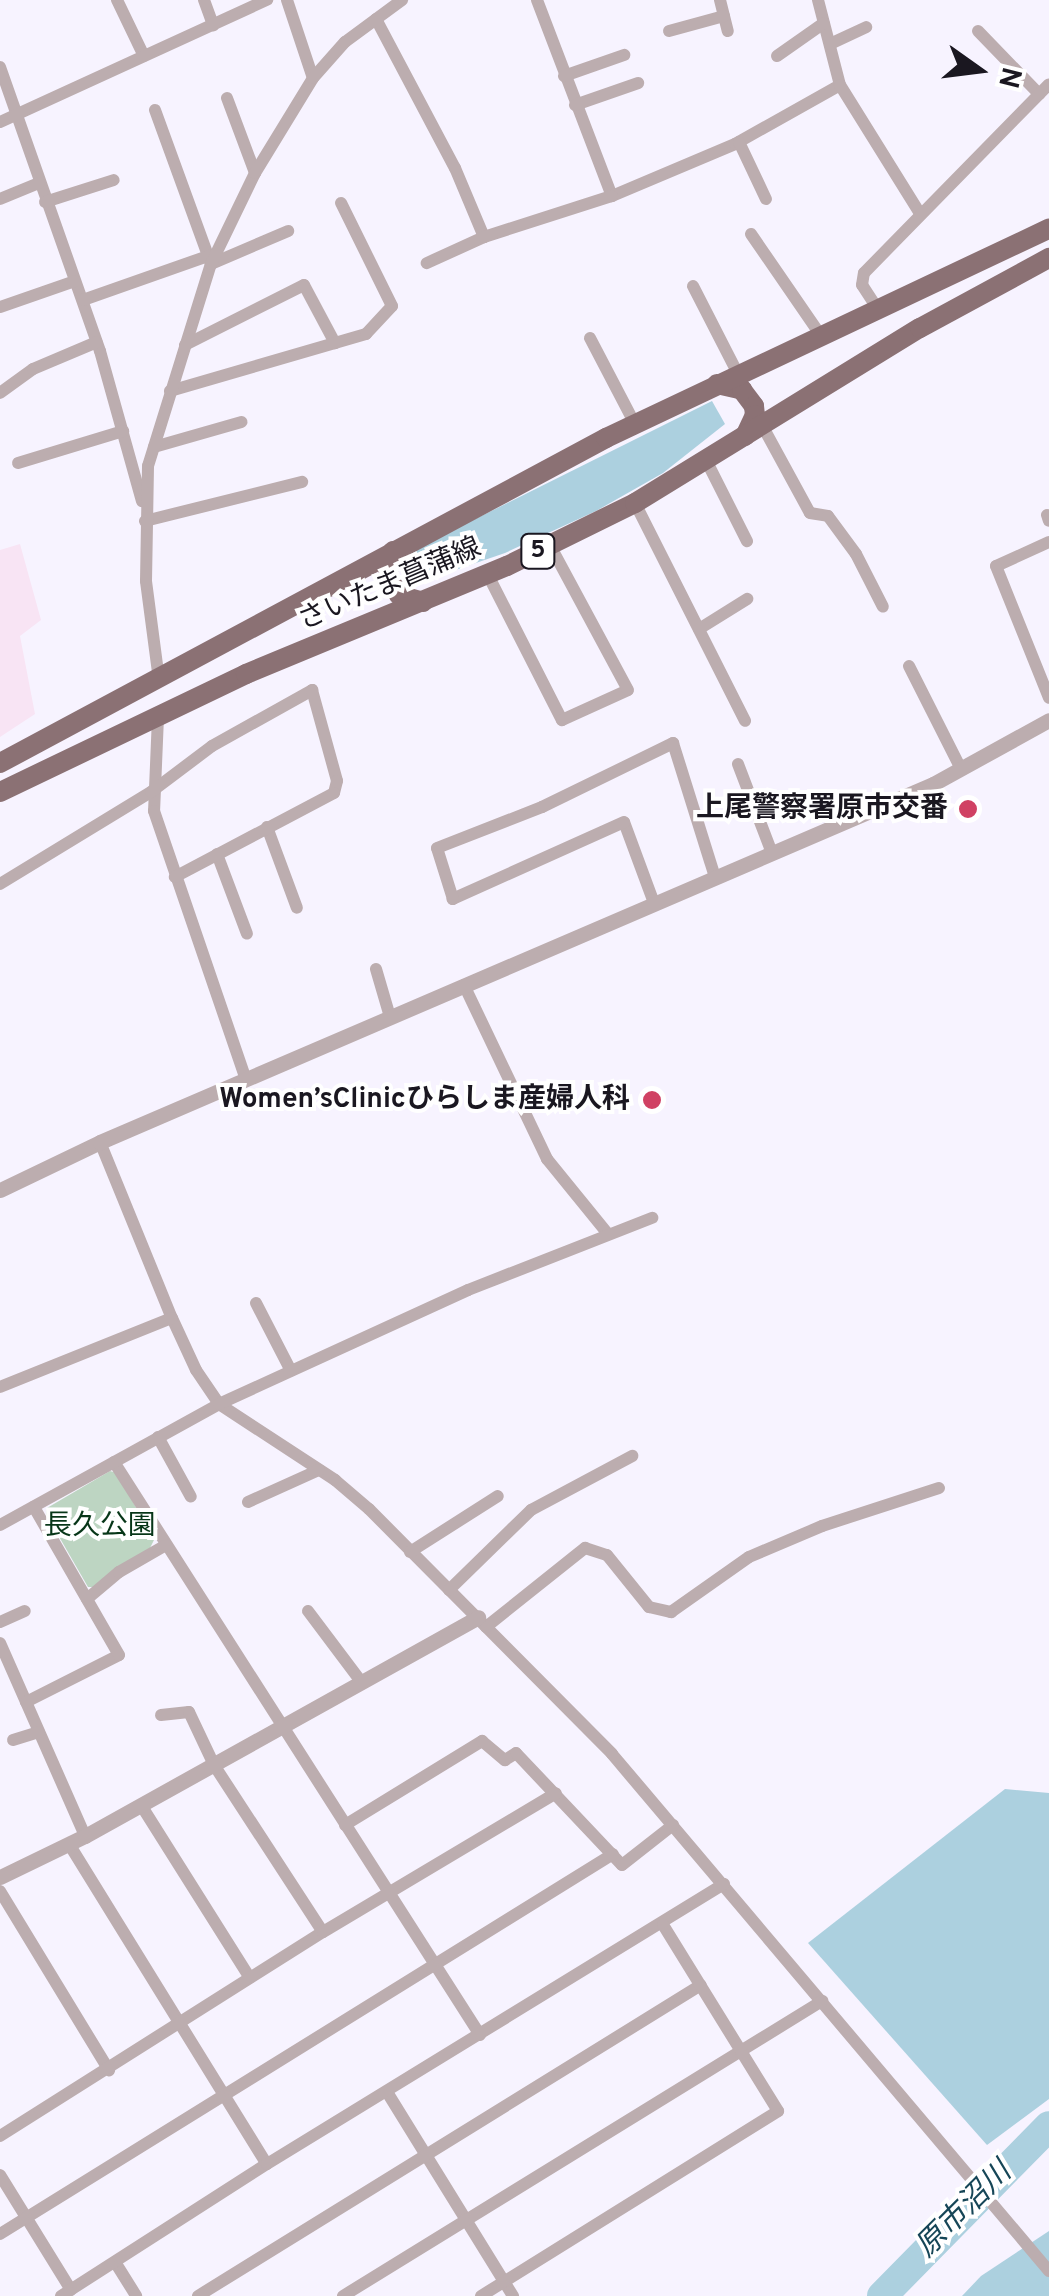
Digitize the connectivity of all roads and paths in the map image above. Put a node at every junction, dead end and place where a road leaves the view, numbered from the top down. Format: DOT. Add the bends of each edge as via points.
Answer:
graph roads {
  1 [pos="117,0"];
  2 [pos="204,0"];
  3 [pos="267,0"];
  4 [pos="287,0"];
  5 [pos="402,0"];
  6 [pos="537,0"];
  7 [pos="720,0"];
  8 [pos="818,0"];
  9 [pos="724,16"];
  10 [pos="376,19"];
  11 [pos="824,22"];
  12 [pos="213,25"];
  13 [pos="866,27"];
  14 [pos="978,30"];
  15 [pos="728,31"];
  16 [pos="669,32"];
  17 [pos="830,44"];
  18 [pos="624,54"];
  19 [pos="144,56"];
  20 [pos="777,56"];
  21 [pos="0,67"];
  22 [pos="564,76"];
  23 [pos="313,78"];
  24 [pos="638,82"];
  25 [pos="840,84"];
  26 [pos="1044,89"];
  27 [pos="227,98"];
  28 [pos="576,105"];
  29 [pos="154,110"];
  30 [pos="17,114"];
  31 [pos="0,122"];
  32 [pos="739,142"];
  33 [pos="255,172"];
  34 [pos="114,180"];
  35 [pos="39,183"];
  36 [pos="612,196"];
  37 [pos="0,199"];
  38 [pos="766,199"];
  39 [pos="45,202"];
  40 [pos="341,204"];
  41 [pos="919,212"];
  42 [pos="1049,229"];
  43 [pos="288,231"];
  44 [pos="750,234"];
  45 [pos="484,238"];
  46 [pos="1049,258"];
  47 [pos="210,260"];
  48 [pos="428,263"];
  49 [pos="76,281"];
  50 [pos="692,286"];
  51 [pos="82,300"];
  52 [pos="0,308"];
  53 [pos="880,311"];
  54 [pos="822,336"];
  55 [pos="590,338"];
  56 [pos="97,342"];
  57 [pos="334,342"];
  58 [pos="185,344"];
  59 [pos="738,374"];
  60 [pos="717,384"];
  61 [pos="170,390"];
  62 [pos="0,393"];
  63 [pos="242,422"];
  64 [pos="635,424"];
  65 [pos="753,430"];
  66 [pos="123,431"];
  67 [pos="154,447"];
  68 [pos="706,460"];
  69 [pos="18,463"];
  70 [pos="302,482"];
  71 [pos="635,504"];
  72 [pos="145,516"];
  73 [pos="747,541"];
  74 [pos="1049,542"];
  75 [pos="550,545"];
  76 [pos="393,551"];
  77 [pos="488,575"];
  78 [pos="747,598"];
  79 [pos="423,602"];
  80 [pos="883,608"];
  81 [pos="698,629"];
  82 [pos="909,666"];
  83 [pos="158,680"];
  84 [pos="1049,698"];
  85 [pos="158,717"];
  86 [pos="1049,720"];
  87 [pos="745,721"];
  88 [pos="0,764"];
  89 [pos="738,764"];
  90 [pos="960,769"];
  91 [pos="0,792"];
  92 [pos="152,792"];
  93 [pos="268,828"];
  94 [pos="772,853"];
  95 [pos="218,854"];
  96 [pos="175,877"];
  97 [pos="714,877"];
  98 [pos="0,884"];
  99 [pos="654,903"];
  100 [pos="297,908"];
  101 [pos="247,934"];
  102 [pos="376,968"];
  103 [pos="464,985"];
  104 [pos="390,1017"];
  105 [pos="246,1080"];
  106 [pos="100,1142"];
  107 [pos="0,1190"];
  108 [pos="652,1218"];
  109 [pos="608,1234"];
  110 [pos="256,1303"];
  111 [pos="172,1318"];
  112 [pos="291,1371"];
  113 [pos="2,1382"];
  114 [pos="219,1404"];
  115 [pos="158,1438"];
  116 [pos="632,1456"];
  117 [pos="114,1462"];
  118 [pos="319,1470"];
  119 [pos="938,1488"];
  120 [pos="498,1496"];
  121 [pos="191,1497"];
  122 [pos="248,1502"];
  123 [pos="34,1506"];
  124 [pos="0,1525"];
  125 [pos="166,1545"];
  126 [pos="410,1552"];
  127 [pos="449,1590"];
  128 [pos="87,1599"];
  129 [pos="25,1611"];
  130 [pos="308,1611"];
  131 [pos="0,1622"];
  132 [pos="482,1622"];
  133 [pos="0,1643"];
  134 [pos="362,1683"];
  135 [pos="26,1702"];
  136 [pos="162,1716"];
  137 [pos="283,1728"];
  138 [pos="39,1732"];
  139 [pos="13,1740"];
  140 [pos="214,1766"];
  141 [pos="556,1792"];
  142 [pos="141,1805"];
  143 [pos="345,1825"];
  144 [pos="673,1825"];
  145 [pos="85,1836"];
  146 [pos="69,1844"];
  147 [pos="614,1854"];
  148 [pos="0,1877"];
  149 [pos="724,1884"];
  150 [pos="0,1891"];
  151 [pos="389,1893"];
  152 [pos="663,1925"];
  153 [pos="323,1932"];
  154 [pos="434,1966"];
  155 [pos="250,1978"];
  156 [pos="702,1985"];
  157 [pos="822,2001"];
  158 [pos="178,2025"];
  159 [pos="480,2035"];
  160 [pos="742,2048"];
  161 [pos="109,2070"];
  162 [pos="386,2092"];
  163 [pos="222,2096"];
  164 [pos="0,2136"];
  165 [pos="426,2156"];
  166 [pos="267,2164"];
  167 [pos="0,2175"];
  168 [pos="464,2218"];
  169 [pos="23,2219"];
  170 [pos="0,2234"];
  171 [pos="115,2262"];
  172 [pos="1049,2271"];
  173 [pos="504,2282"];
  174 [pos="66,2293"];
  175 [pos="136,2296"];
  176 [pos="198,2296"];
  177 [pos="343,2296"];
  178 [pos="481,2296"];
  179 [pos="513,2296"];
  1 -- 19 [label="street"];
  2 -- 12 [label="street"];
  3 -- 12 [label="street"];
  4 -- 23 [label="street"];
  5 -- 10 [label="street"];
  6 -- 22 [label="street"];
  7 -- 9 [label="street"];
  8 -- 11 [label="street"];
  9 -- 15 [label="street"];
  9 -- 16 [label="street"];
  10 -- 23 [label="street"];
  10 -- 45 [label="street"];
  11 -- 17 [label="street"];
  11 -- 20 [label="street"];
  12 -- 19 [label="street"];
  13 -- 17 [label="street"];
  14 -- 26 [label="street"];
  17 -- 25 [label="street"];
  18 -- 22 [label="street"];
  19 -- 30 [label="street"];
  21 -- 30 [label="street"];
  22 -- 28 [label="street"];
  23 -- 33 [label="street"];
  24 -- 28 [label="street"];
  25 -- 32 [label="street"];
  25 -- 41 [label="street"];
  26 -- 41 [label="street"];
  27 -- 33 [label="street"];
  28 -- 36 [label="street"];
  29 -- 47 [label="street"];
  30 -- 31 [label="street"];
  30 -- 35 [label="street"];
  32 -- 36 [label="street"];
  32 -- 38 [label="street"];
  33 -- 47 [label="street"];
  34 -- 39 [label="street"];
  35 -- 37 [label="street"];
  35 -- 39 [label="street"];
  36 -- 45 [label="street"];
  39 -- 49 [label="street"];
  40 -- 57 [label="street" via="392,306 366,334"];
  41 -- 53 [label="street" via="864,273 862,285"];
  42 -- 53 [label="main road, さいたま菖蒲線"];
  43 -- 47 [label="street"];
  44 -- 54 [label="street"];
  45 -- 48 [label="street"];
  46 -- 65 [label="main road, さいたま菖蒲線 / 5"];
  47 -- 51 [label="street"];
  47 -- 58 [label="street"];
  49 -- 51 [label="street"];
  49 -- 52 [label="street"];
  50 -- 59 [label="street"];
  51 -- 56 [label="street"];
  53 -- 54 [label="main road, さいたま菖蒲線"];
  54 -- 59 [label="main road, さいたま菖蒲線"];
  55 -- 64 [label="street"];
  56 -- 62 [label="street" via="33,369"];
  56 -- 66 [label="street"];
  57 -- 58 [label="street" via="304,285"];
  57 -- 61 [label="street"];
  58 -- 61 [label="street"];
  59 -- 60 [label="main road, さいたま菖蒲線"];
  60 -- 64 [label="main road, さいたま菖蒲線"];
  60 -- 65 [label="main road" via="749,398"];
  61 -- 67 [label="street"];
  63 -- 67 [label="street"];
  64 -- 76 [label="main road, さいたま菖蒲線"];
  65 -- 68 [label="main road, さいたま菖蒲線 / 5"];
  65 -- 80 [label="street" via="810,513 828,516 856,554"];
  66 -- 69 [label="street"];
  66 -- 72 [label="street"];
  67 -- 72 [label="street"];
  68 -- 71 [label="main road, さいたま菖蒲線 / 5"];
  68 -- 73 [label="street"];
  70 -- 72 [label="street"];
  71 -- 75 [label="main road, さいたま菖蒲線 / 5"];
  71 -- 81 [label="street"];
  72 -- 83 [label="street"];
  74 -- 84 [label="street" via="996,566"];
  75 -- 77 [label="main road, さいたま菖蒲線 / 5"];
  75 -- 77 [label="street" via="628,690 562,720"];
  76 -- 79 [label="main road" via="390,581 399,595"];
  76 -- 83 [label="main road, さいたま菖蒲線"];
  77 -- 79 [label="main road, さいたま菖蒲線 / 5"];
  78 -- 81 [label="street"];
  79 -- 85 [label="main road, さいたま菖蒲線 / 5"];
  81 -- 87 [label="street"];
  82 -- 90 [label="street"];
  83 -- 88 [label="main road, さいたま菖蒲線"];
  85 -- 91 [label="main road, さいたま菖蒲線 / 5"];
  85 -- 92 [label="street"];
  86 -- 90 [label="street"];
  89 -- 94 [label="street"];
  90 -- 94 [label="street"];
  92 -- 93 [label="street" via="212,746 312,690 337,781 334,793"];
  92 -- 96 [label="street"];
  92 -- 98 [label="street"];
  93 -- 95 [label="street"];
  93 -- 100 [label="street"];
  94 -- 97 [label="street"];
  95 -- 96 [label="street"];
  95 -- 101 [label="street"];
  96 -- 105 [label="street"];
  97 -- 99 [label="street"];
  97 -- 99 [label="street" via="673,743 542,807 437,848 454,899 624,822"];
  99 -- 103 [label="street"];
  102 -- 104 [label="street"];
  103 -- 104 [label="street"];
  103 -- 109 [label="street" via="548,1159"];
  104 -- 105 [label="street"];
  105 -- 106 [label="street"];
  106 -- 107 [label="street"];
  106 -- 111 [label="street"];
  108 -- 109 [label="street"];
  109 -- 112 [label="street"];
  110 -- 112 [label="street"];
  111 -- 113 [label="street"];
  111 -- 114 [label="street"];
  112 -- 114 [label="street"];
  114 -- 115 [label="street"];
  114 -- 118 [label="street"];
  115 -- 117 [label="street"];
  115 -- 121 [label="street"];
  116 -- 127 [label="street" via="531,1510"];
  117 -- 123 [label="street"];
  117 -- 125 [label="street"];
  118 -- 122 [label="street"];
  118 -- 126 [label="street"];
  119 -- 132 [label="street" via="749,1557 672,1612 649,1607 607,1555 585,1548"];
  120 -- 126 [label="street"];
  123 -- 124 [label="street"];
  123 -- 128 [label="street"];
  125 -- 128 [label="street"];
  125 -- 137 [label="street"];
  126 -- 127 [label="street"];
  127 -- 132 [label="street"];
  128 -- 135 [label="street" via="119,1656"];
  129 -- 131 [label="street"];
  130 -- 134 [label="street"];
  132 -- 134 [label="street"];
  132 -- 144 [label="street"];
  133 -- 135 [label="street"];
  134 -- 137 [label="street"];
  135 -- 138 [label="street"];
  136 -- 140 [label="street" via="189,1712"];
  137 -- 140 [label="street"];
  137 -- 143 [label="street"];
  138 -- 139 [label="street"];
  138 -- 145 [label="street"];
  140 -- 142 [label="street"];
  140 -- 153 [label="street"];
  141 -- 143 [label="street" via="516,1753 506,1760 482,1741"];
  141 -- 147 [label="street"];
  141 -- 151 [label="street"];
  142 -- 145 [label="street"];
  142 -- 155 [label="street"];
  143 -- 151 [label="street"];
  144 -- 147 [label="street" via="622,1864"];
  144 -- 149 [label="street"];
  145 -- 146 [label="street"];
  146 -- 148 [label="street"];
  146 -- 158 [label="street"];
  147 -- 154 [label="street"];
  149 -- 152 [label="street"];
  149 -- 157 [label="street"];
  150 -- 161 [label="street"];
  151 -- 153 [label="street"];
  151 -- 154 [label="street"];
  152 -- 156 [label="street"];
  152 -- 159 [label="street"];
  153 -- 155 [label="street"];
  154 -- 159 [label="street"];
  154 -- 163 [label="street"];
  155 -- 158 [label="street"];
  156 -- 160 [label="street"];
  156 -- 165 [label="street"];
  157 -- 160 [label="street"];
  157 -- 172 [label="street"];
  158 -- 161 [label="street"];
  158 -- 163 [label="street"];
  159 -- 162 [label="street"];
  160 -- 168 [label="street"];
  160 -- 173 [label="street" via="778,2111"];
  161 -- 164 [label="street"];
  162 -- 165 [label="street"];
  162 -- 166 [label="street"];
  163 -- 166 [label="street"];
  163 -- 169 [label="street"];
  165 -- 168 [label="street"];
  165 -- 176 [label="street"];
  166 -- 171 [label="street"];
  167 -- 169 [label="street"];
  168 -- 173 [label="street"];
  168 -- 177 [label="street"];
  169 -- 170 [label="street"];
  169 -- 174 [label="street"];
  171 -- 174 [label="street"];
  171 -- 175 [label="street"];
  173 -- 178 [label="street"];
  173 -- 179 [label="street"];
}
